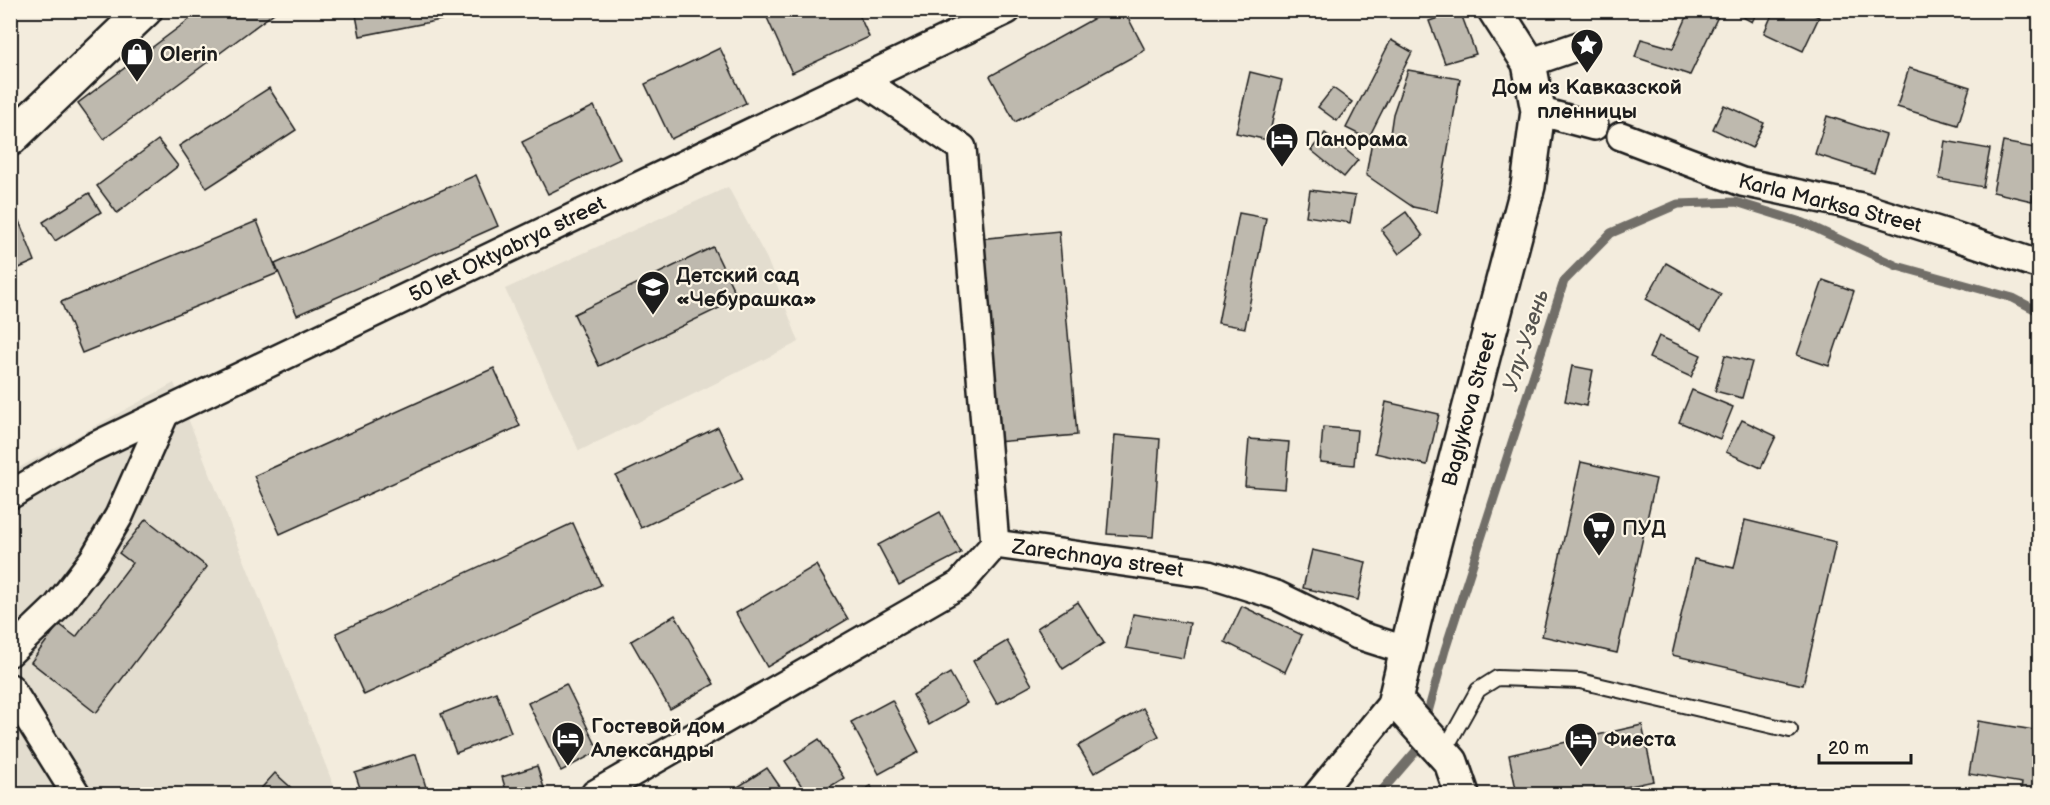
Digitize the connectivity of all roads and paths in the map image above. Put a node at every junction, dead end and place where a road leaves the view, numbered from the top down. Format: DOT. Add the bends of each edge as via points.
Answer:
graph roads {
  1 [pos="145,10"];
  2 [pos="1006,10"];
  3 [pos="1495,10"];
  4 [pos="1584,44"];
  5 [pos="1529,63"];
  6 [pos="862,80"];
  7 [pos="1538,111"];
  8 [pos="1594,126"];
  9 [pos="1621,136"];
  10 [pos="10,139"];
  11 [pos="2040,265"];
  12 [pos="165,413"];
  13 [pos="10,495"];
  14 [pos="995,543"];
  15 [pos="1408,651"];
  16 [pos="10,652"];
  17 [pos="10,688"];
  18 [pos="1402,708"];
  19 [pos="1790,730"];
  20 [pos="1439,748"];
  21 [pos="76,795"];
  22 [pos="595,795"];
  23 [pos="1318,795"];
  24 [pos="1462,795"];
  1 -- 10 [label="main road"];
  2 -- 6 [label="street, 50 let Oktyabrya street"];
  3 -- 5 [label="main road, Baglykova Street"];
  4 -- 5 [label="street"];
  5 -- 7 [label="main road, Baglykova Street"];
  6 -- 12 [label="street, 50 let Oktyabrya street"];
  6 -- 14 [label="street" via="962,148"];
  7 -- 8 [label="street"];
  7 -- 15 [label="main road, Baglykova Street" via="1528,186"];
  9 -- 11 [label="street, Karla Marksa Street" via="1742,182 1861,207"];
  12 -- 13 [label="street, 50 let Oktyabrya street" via="89,449"];
  12 -- 16 [label="street" via="120,516 93,560 57,607"];
  14 -- 15 [label="street, Zarechnaya street" via="1209,574 1276,595 1358,635"];
  14 -- 22 [label="street, Zarechnaya street" via="960,584"];
  15 -- 18 [label="main road, Baglykova Street"];
  17 -- 21 [label="street"];
  18 -- 20 [label="main road"];
  18 -- 23 [label="street"];
  19 -- 20 [label="lane" via="1580,681 1497,678 1478,690"];
  20 -- 24 [label="main road" via="1451,762"];
}
